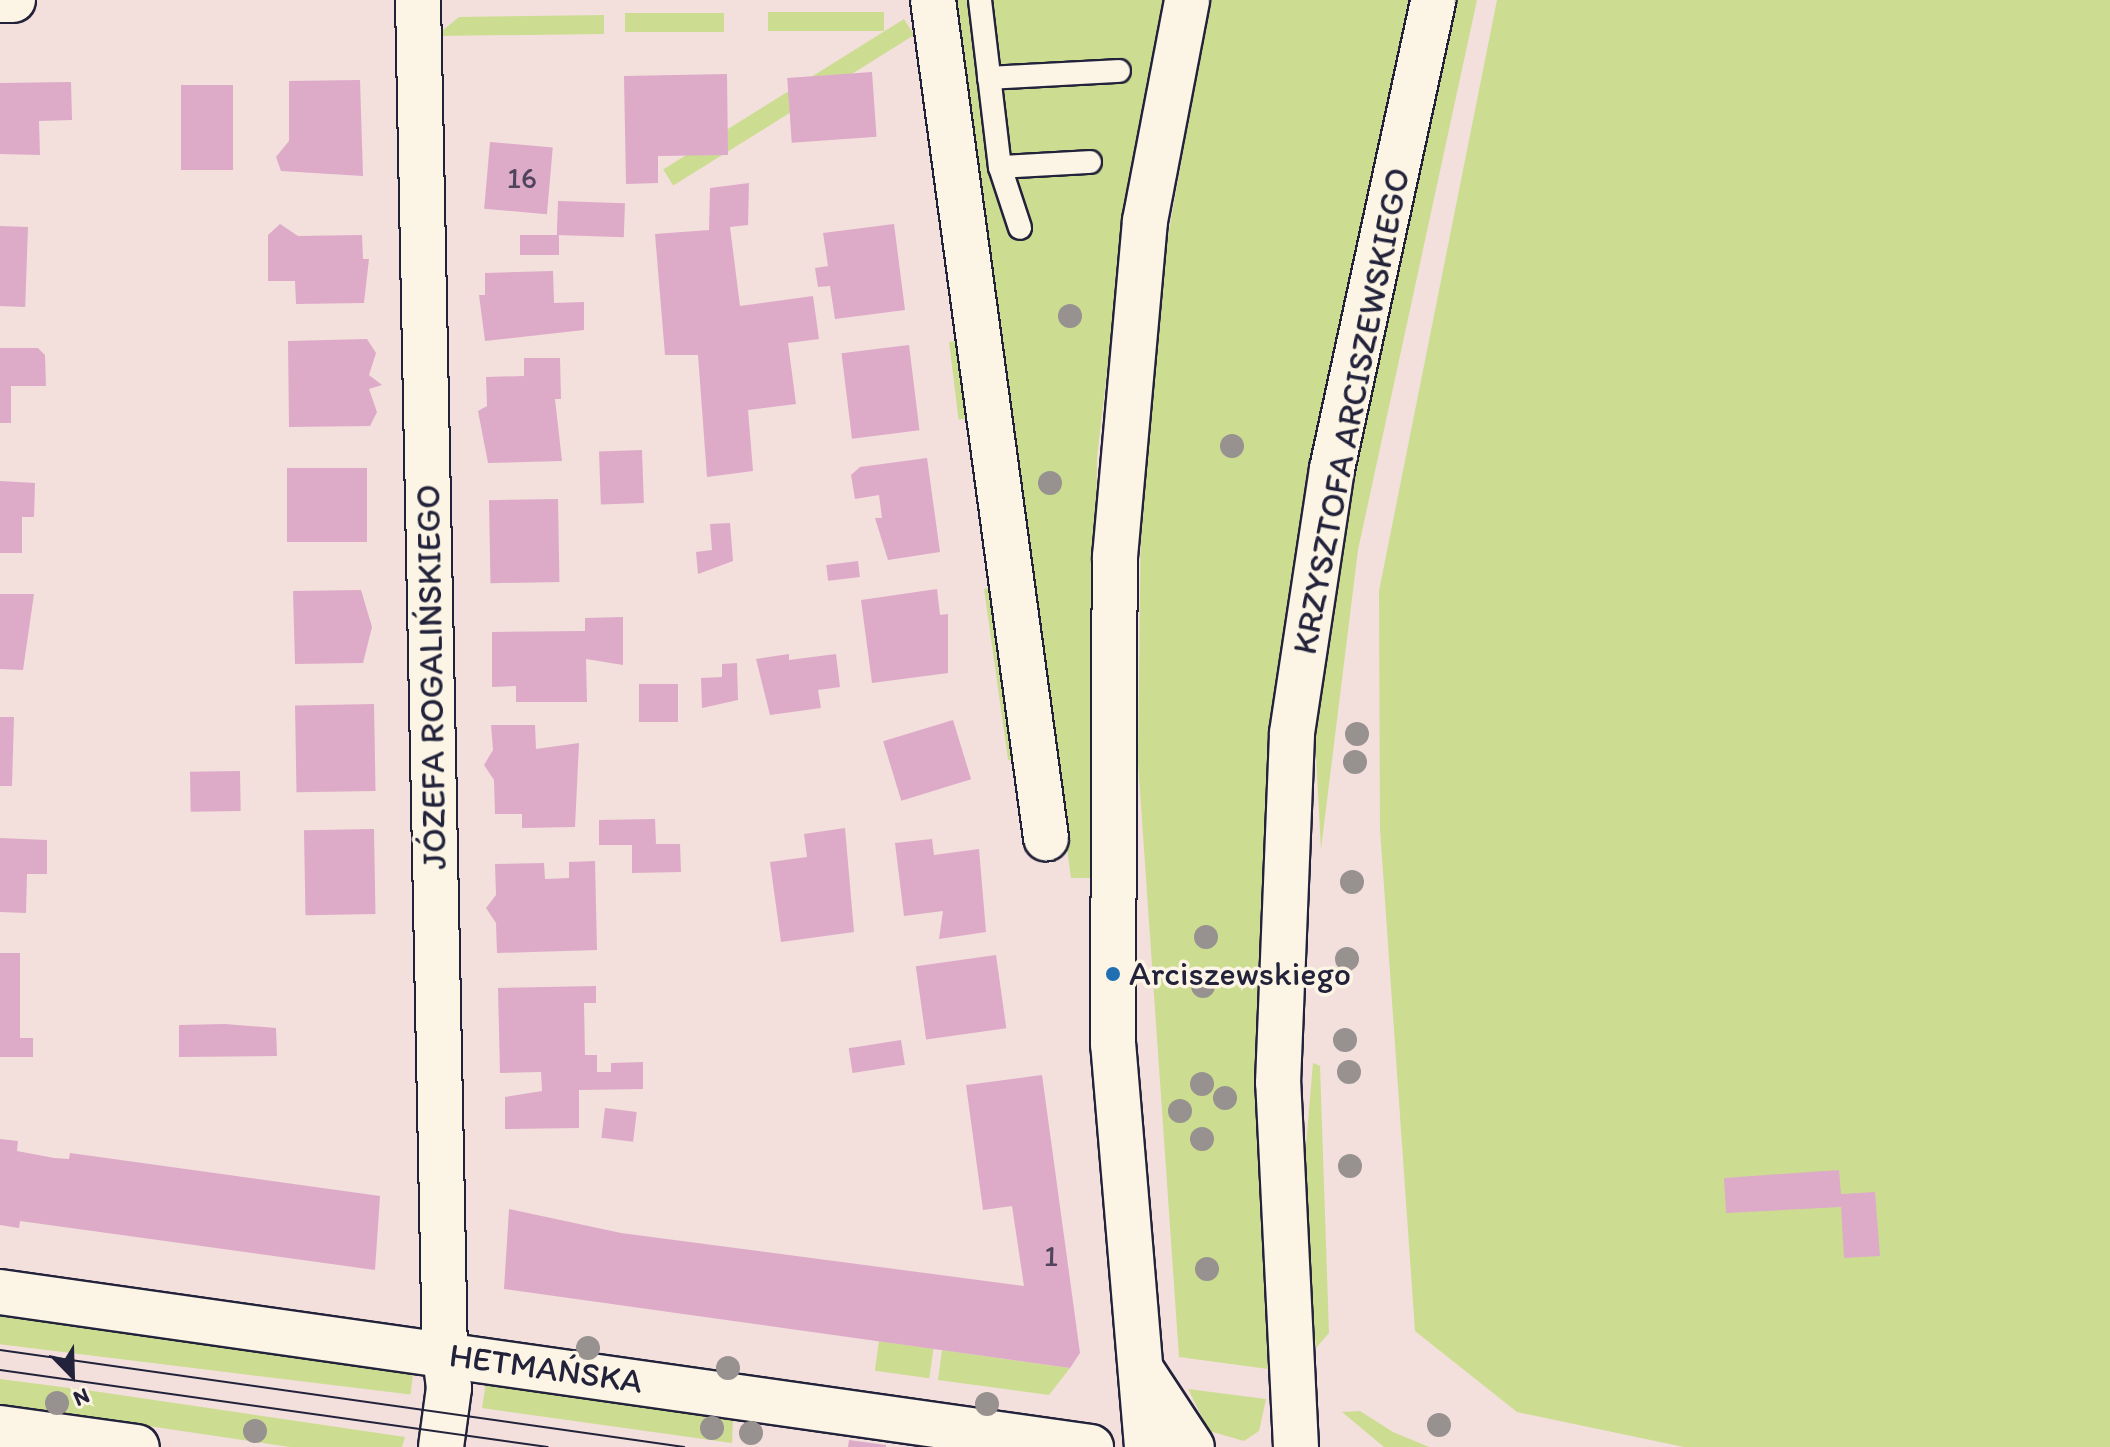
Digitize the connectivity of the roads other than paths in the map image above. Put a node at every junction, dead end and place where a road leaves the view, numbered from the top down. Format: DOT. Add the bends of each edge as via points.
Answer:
graph roads {
  1 [pos="0,0"];
  2 [pos="13,0"];
  3 [pos="418,0"];
  4 [pos="933,0"];
  5 [pos="980,0"];
  6 [pos="1187,0"];
  7 [pos="1433,0"];
  8 [pos="1119,71"];
  9 [pos="989,78"];
  10 [pos="1090,162"];
  11 [pos="1000,167"];
  12 [pos="1020,228"];
  13 [pos="1046,838"];
  14 [pos="0,1292"];
  15 [pos="445,1354"];
  16 [pos="1144,1374"];
  17 [pos="0,1428"];
  18 [pos="137,1447"];
  19 [pos="441,1447"];
  20 [pos="1091,1447"];
  21 [pos="1147,1447"];
  22 [pos="1192,1447"];
  23 [pos="1296,1447"];
  1 -- 2 [label="main road"];
  3 -- 15 [label="main road, JÓZEFA ROGALIŃSKIEGO"];
  4 -- 13 [label="main road"];
  5 -- 9 [label="lane"];
  6 -- 16 [label="main road" via="1145,221 1115,557 1113,1045"];
  7 -- 23 [label="main road, KRZYSZTOFA ARCISZEWSKIEGO" via="1332,469 1291,745 1278,1083"];
  8 -- 9 [label="lane"];
  9 -- 11 [label="lane"];
  10 -- 11 [label="lane"];
  11 -- 12 [label="lane"];
  14 -- 15 [label="main road, HETMAŃSKA"];
  15 -- 19 [label="main road, JÓZEFA ROGALIŃSKIEGO" via="449,1388"];
  15 -- 20 [label="main road, HETMAŃSKA"];
  16 -- 21 [label="main road"];
  16 -- 22 [label="main road"];
  17 -- 18 [label="main road"];
}
